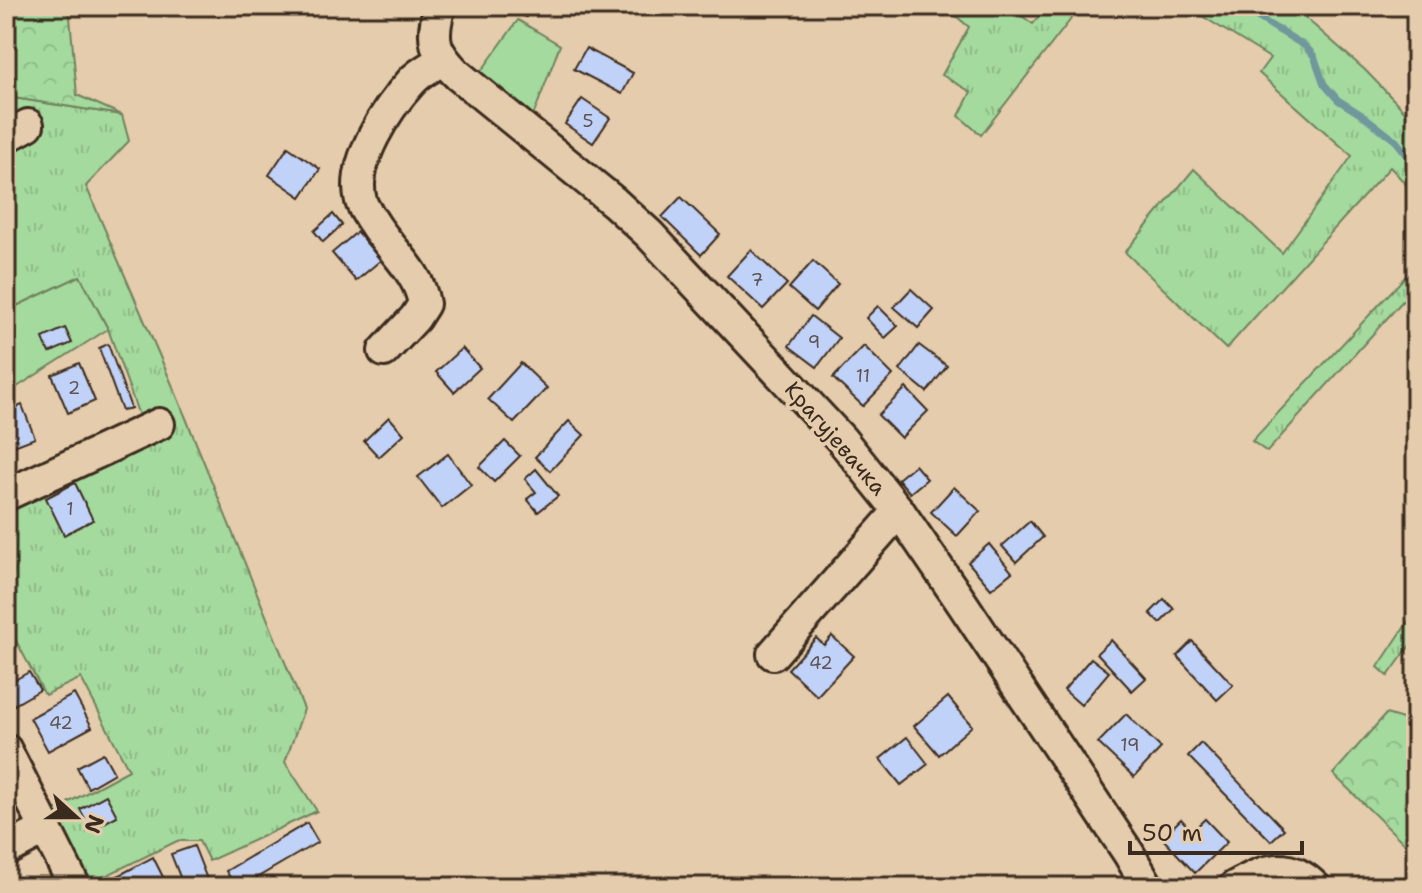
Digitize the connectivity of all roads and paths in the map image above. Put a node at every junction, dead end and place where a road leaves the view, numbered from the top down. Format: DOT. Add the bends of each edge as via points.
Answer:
graph roads {
  1 [pos="440,6"];
  2 [pos="442,60"];
  3 [pos="384,351"];
  4 [pos="159,424"];
  5 [pos="6,495"];
  6 [pos="899,511"];
  7 [pos="773,654"];
  8 [pos="6,750"];
  9 [pos="46,829"];
  10 [pos="6,850"];
  11 [pos="75,887"];
  12 [pos="1148,887"];
  13 [pos="1234,887"];
  14 [pos="1315,887"];
  1 -- 2 [label="street" via="433,35"];
  2 -- 3 [label="street" via="414,78 395,102 362,162 361,201 416,278 424,304"];
  2 -- 6 [label="street, Крагујевачка" via="649,234 841,439"];
  4 -- 5 [label="street"];
  6 -- 7 [label="street"];
  6 -- 12 [label="street, Крагујевачка"];
  8 -- 9 [label="street"];
  9 -- 10 [label="street"];
  9 -- 11 [label="street"];
  13 -- 14 [label="street" via="1280,869"];
}
